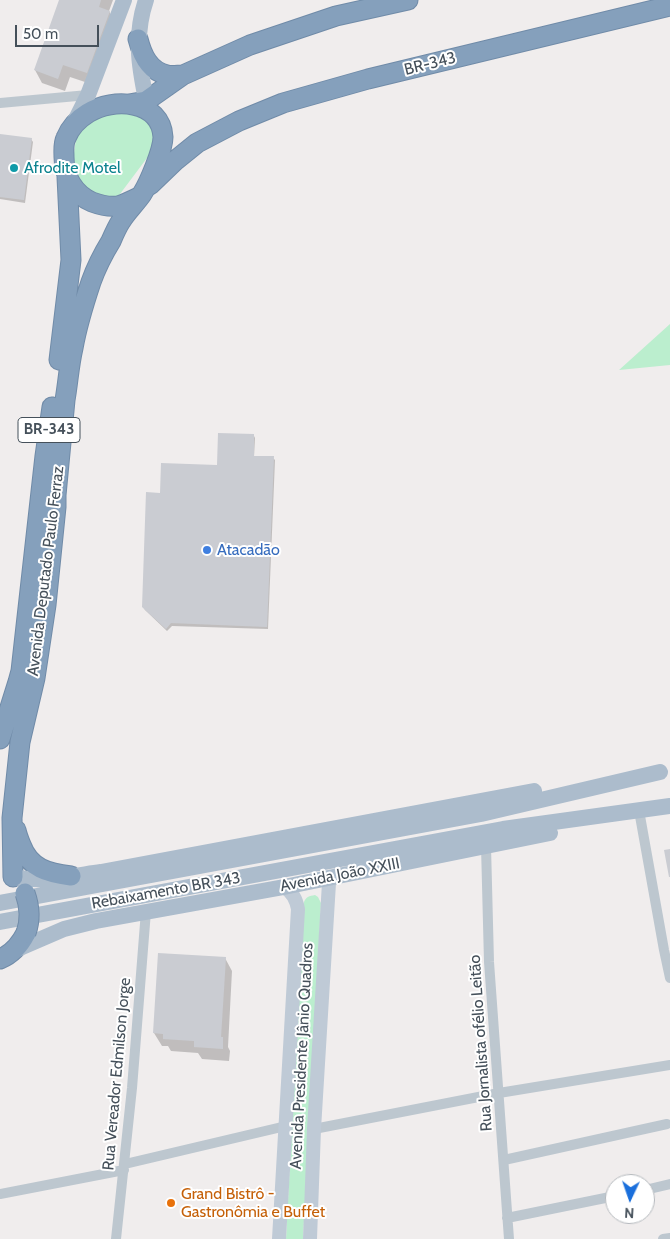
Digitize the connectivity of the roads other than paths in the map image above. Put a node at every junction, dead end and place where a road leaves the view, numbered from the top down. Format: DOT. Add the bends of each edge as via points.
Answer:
graph roads {
  1 [pos="124,0"];
  2 [pos="146,0"];
  3 [pos="408,0"];
  4 [pos="670,6"];
  5 [pos="138,39"];
  6 [pos="183,75"];
  7 [pos="88,94"];
  8 [pos="0,103"];
  9 [pos="141,105"];
  10 [pos="73,126"];
  11 [pos="198,143"];
  12 [pos="67,177"];
  13 [pos="142,194"];
  14 [pos="0,739"];
  15 [pos="20,742"];
  16 [pos="665,771"];
  17 [pos="670,808"];
  18 [pos="640,816"];
  19 [pos="309,846"];
  20 [pos="486,846"];
  21 [pos="333,869"];
  22 [pos="6,873"];
  23 [pos="71,876"];
  24 [pos="284,887"];
  25 [pos="0,903"];
  26 [pos="146,911"];
  27 [pos="0,922"];
  28 [pos="4,957"];
  29 [pos="670,978"];
  30 [pos="670,1065"];
  31 [pos="499,1093"];
  32 [pos="667,1124"];
  33 [pos="286,1126"];
  34 [pos="314,1129"];
  35 [pos="504,1160"];
  36 [pos="124,1167"];
  37 [pos="670,1184"];
  38 [pos="655,1188"];
  39 [pos="0,1194"];
  40 [pos="605,1198"];
  41 [pos="507,1218"];
  42 [pos="670,1238"];
  43 [pos="116,1239"];
  44 [pos="279,1239"];
  45 [pos="310,1239"];
  46 [pos="509,1239"];
  47 [pos="664,1239"];
  1 -- 7 [label="main road"];
  2 -- 5 [label="main road"];
  3 -- 6 [label="highway" via="336,16 250,45"];
  4 -- 11 [label="highway, BR-343" via="368,79 283,103"];
  5 -- 6 [label="highway" via="146,61 156,70 167,75"];
  5 -- 9 [label="main road"];
  6 -- 9 [label="highway"];
  7 -- 8 [label="street"];
  7 -- 10 [label="main road"];
  9 -- 10 [label="highway" via="118,104 100,108"];
  9 -- 13 [label="highway, Avenida Deputado Paulo Ferraz / BR-343" via="157,119 163,139"];
  10 -- 12 [label="highway, BR-343" via="66,137 64,150"];
  11 -- 13 [label="highway, Avenida Deputado Paulo Ferraz / BR-343"];
  12 -- 13 [label="highway" via="76,191 97,204 118,206"];
  12 -- 14 [label="highway, Avenida Deputado Paulo Ferraz / BR-343" via="71,260 62,338 21,671"];
  13 -- 15 [label="highway, Avenida Deputado Paulo Ferraz / BR-343" via="121,220 100,261 73,347 46,605 35,678"];
  15 -- 22 [label="highway, Avenida Deputado Paulo Ferraz / BR-343"];
  15 -- 23 [label="highway" via="15,818 17,834 34,866"];
  16 -- 19 [label="main road, Avenida João XXIII" via="481,814"];
  16 -- 23 [label="main road, Avenida João XXIII" via="525,792"];
  17 -- 18 [label="main road, Avenida João XXIII"];
  17 -- 21 [label="main road, Avenida João XXIII" via="503,829"];
  18 -- 20 [label="main road, Avenida João XXIII"];
  18 -- 29 [label="street"];
  19 -- 25 [label="main road, Rebaixamento BR 343"];
  20 -- 21 [label="main road, Avenida João XXIII"];
  20 -- 31 [label="street, Rua Jornalista ofélio Leitão" via="489,962"];
  21 -- 24 [label="main road, Avenida João XXIII"];
  21 -- 27 [label="main road, Rebaixamento BR 343"];
  21 -- 34 [label="street, Avenida Presidente Jânio Quadros" via="329,883"];
  22 -- 23 [label="main road, Avenida João XXIII" via="25,879"];
  22 -- 28 [label="highway, bridge" via="20,884 30,913 22,941"];
  24 -- 26 [label="main road, Avenida João XXIII"];
  24 -- 33 [label="street, Avenida Presidente Jânio Quadros" via="296,898 298,909"];
  26 -- 28 [label="main road, Avenida João XXIII" via="64,929"];
  26 -- 36 [label="street, Rua Vereador Edmilson Jorge"];
  30 -- 31 [label="street"];
  31 -- 34 [label="street"];
  31 -- 35 [label="street, Rua Jornalista ofélio Leitão"];
  32 -- 35 [label="street"];
  33 -- 36 [label="street"];
  33 -- 44 [label="street, Avenida Presidente Jânio Quadros"];
  34 -- 45 [label="street, Avenida Presidente Jânio Quadros"];
  35 -- 41 [label="street, Rua Jornalista ofélio Leitão"];
  36 -- 39 [label="street"];
  36 -- 43 [label="street, Rua Vereador Edmilson Jorge"];
  37 -- 38 [label="street"];
  40 -- 41 [label="street"];
  41 -- 46 [label="street, Rua Jornalista ofélio Leitão"];
  42 -- 47 [label="street"];
}
